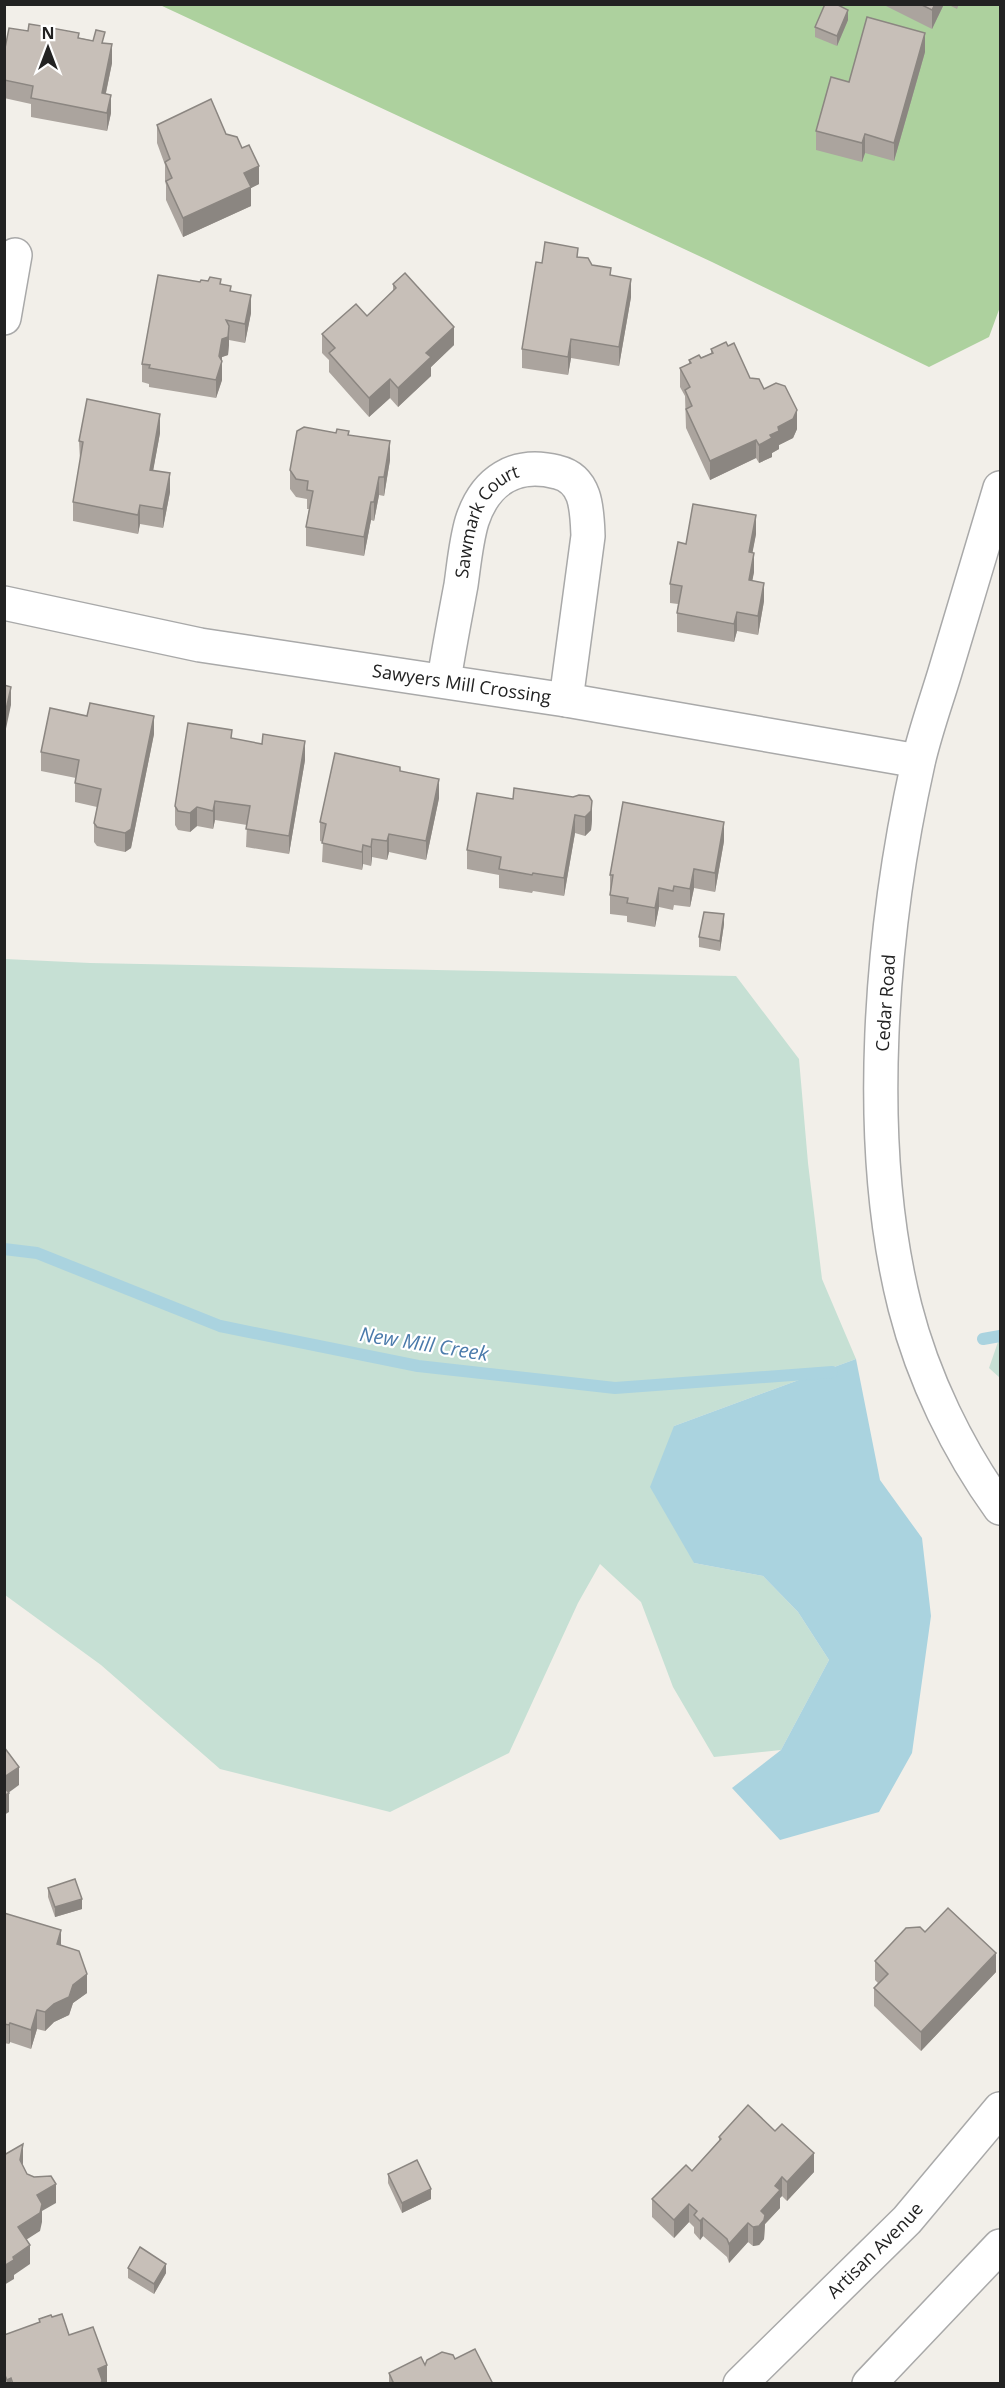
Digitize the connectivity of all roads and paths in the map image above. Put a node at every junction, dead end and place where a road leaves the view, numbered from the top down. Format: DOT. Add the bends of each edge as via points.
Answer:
graph roads {
  1 [pos="15,255"];
  2 [pos="4,318"];
  3 [pos="1000,488"];
  4 [pos="4,603"];
  5 [pos="444,680"];
  6 [pos="566,700"];
  7 [pos="918,761"];
  8 [pos="1000,1508"];
  9 [pos="1000,2109"];
  10 [pos="1000,2246"];
  11 [pos="741,2384"];
  12 [pos="869,2384"];
  1 -- 2 [label="street"];
  3 -- 7 [label="street, Cedar Road"];
  4 -- 5 [label="street, Sawyers Mill Crossing" via="200,645"];
  5 -- 6 [label="street, Sawyers Mill Crossing"];
  5 -- 6 [label="street, Sawmark Court" via="472,520 490,487 509,473 543,468 562,473 577,483 587,511 588,536"];
  6 -- 7 [label="street, Sawyers Mill Crossing"];
  7 -- 8 [label="street, Cedar Road" via="899,863 885,987 882,1134 891,1238 906,1308 927,1372 981,1482"];
  9 -- 11 [label="street, Artisan Avenue" via="907,2220"];
  10 -- 12 [label="street"];
}
